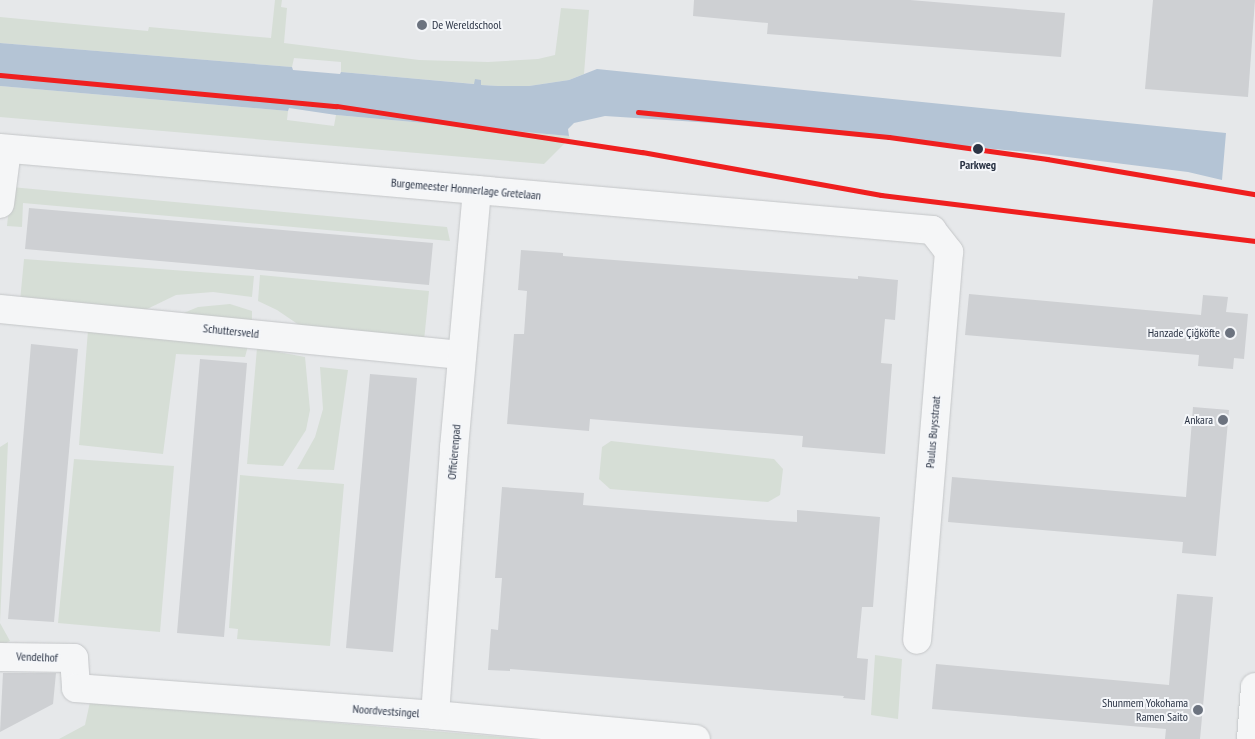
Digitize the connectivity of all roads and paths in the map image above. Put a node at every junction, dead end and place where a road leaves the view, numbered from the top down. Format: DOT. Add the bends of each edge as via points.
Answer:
graph roads {
  1 [pos="3,148"];
  2 [pos="477,190"];
  3 [pos="0,204"];
  4 [pos="932,230"];
  5 [pos="0,309"];
  6 [pos="462,355"];
  7 [pos="917,640"];
  8 [pos="0,657"];
  9 [pos="1255,687"];
  10 [pos="76,688"];
  11 [pos="435,715"];
  12 [pos="696,739"];
  13 [pos="1250,739"];
  1 -- 2 [label="street, Burgemeester Honnerlage Gretelaan"];
  1 -- 3 [label="street"];
  2 -- 4 [label="street, Burgemeester Honnerlage Gretelaan"];
  2 -- 6 [label="street, Officierenpad"];
  4 -- 7 [label="street, Paulus Buysstraat" via="949,252"];
  5 -- 6 [label="street, Schuttersveld"];
  6 -- 11 [label="street, Officierenpad"];
  8 -- 10 [label="street, Vendelhof" via="74,658"];
  9 -- 13 [label="street"];
  10 -- 11 [label="street, Noordvestsingel"];
  11 -- 12 [label="street, Noordvestsingel"];
}
